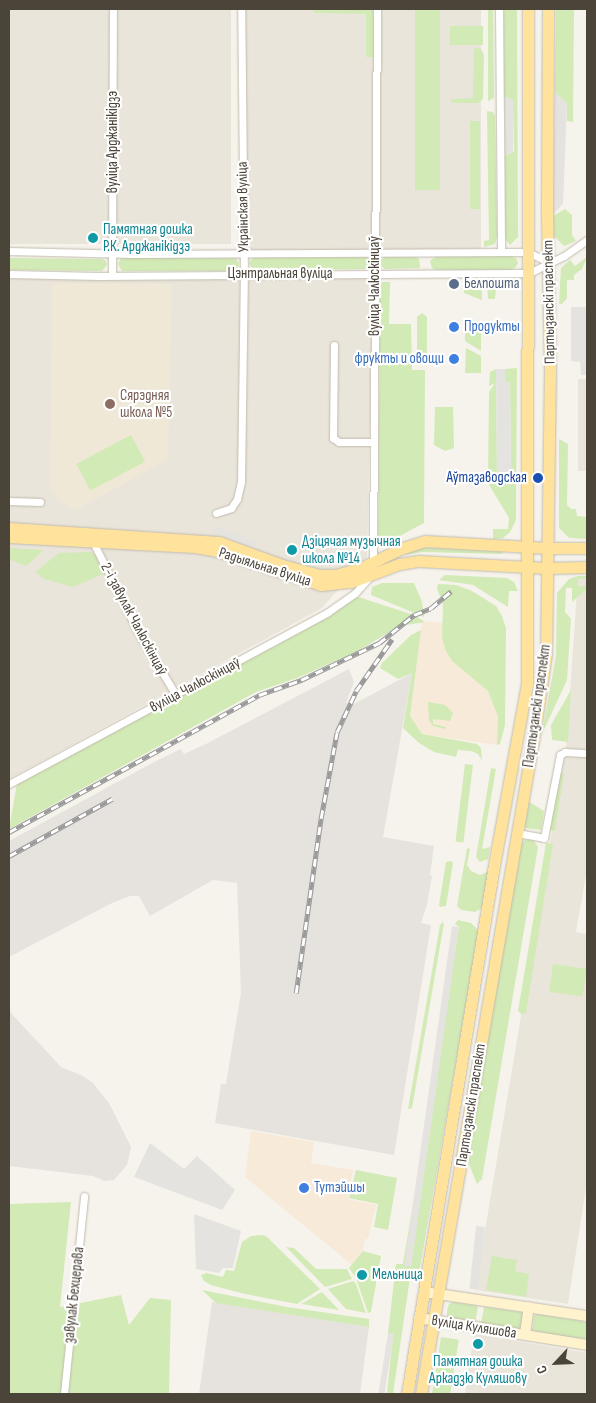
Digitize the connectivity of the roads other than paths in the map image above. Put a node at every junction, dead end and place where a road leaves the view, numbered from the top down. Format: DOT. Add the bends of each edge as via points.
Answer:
graph roads {
  1 [pos="113,9"];
  2 [pos="241,9"];
  3 [pos="377,9"];
  4 [pos="499,9"];
  5 [pos="528,9"];
  6 [pos="548,9"];
  7 [pos="587,240"];
  8 [pos="9,250"];
  9 [pos="113,252"];
  10 [pos="375,252"];
  11 [pos="501,252"];
  12 [pos="528,252"];
  13 [pos="243,253"];
  14 [pos="548,262"];
  15 [pos="529,273"];
  16 [pos="9,274"];
  17 [pos="244,274"];
  18 [pos="375,274"];
  19 [pos="112,275"];
  20 [pos="334,345"];
  21 [pos="374,442"];
  22 [pos="9,502"];
  23 [pos="40,502"];
  24 [pos="216,513"];
  25 [pos="9,528"];
  26 [pos="9,537"];
  27 [pos="93,542"];
  28 [pos="529,547"];
  29 [pos="548,548"];
  30 [pos="587,548"];
  31 [pos="528,567"];
  32 [pos="587,567"];
  33 [pos="372,568"];
  34 [pos="547,568"];
  35 [pos="176,695"];
  36 [pos="587,753"];
  37 [pos="9,784"];
  38 [pos="503,814"];
  39 [pos="517,833"];
  40 [pos="84,1196"];
  41 [pos="424,1292"];
  42 [pos="439,1294"];
  43 [pos="529,1307"];
  44 [pos="587,1316"];
  45 [pos="419,1318"];
  46 [pos="435,1320"];
  47 [pos="525,1334"];
  48 [pos="587,1345"];
  49 [pos="64,1394"];
  50 [pos="407,1394"];
  51 [pos="421,1394"];
  1 -- 9 [label="street, вуліца Арджанікідзэ"];
  2 -- 13 [label="street, Украінская вуліца"];
  3 -- 10 [label="street, вуліца Чалюскінцаў"];
  4 -- 11 [label="street"];
  5 -- 12 [label="main road, Партызанскі праспект"];
  6 -- 14 [label="main road, Партызанскі праспект"];
  7 -- 14 [label="street, Цэнтральная вуліца" via="564,256"];
  8 -- 9 [label="street, Цэнтральная вуліца"];
  9 -- 13 [label="street, Цэнтральная вуліца"];
  9 -- 19 [label="street, вуліца Арджанікідзэ"];
  10 -- 11 [label="street, Цэнтральная вуліца"];
  10 -- 13 [label="street, Цэнтральная вуліца"];
  10 -- 18 [label="street, вуліца Чалюскінцаў"];
  11 -- 12 [label="street, Цэнтральная вуліца"];
  12 -- 14 [label="street, Цэнтральная вуліца"];
  12 -- 15 [label="main road, Партызанскі праспект"];
  13 -- 17 [label="street, Украінская вуліца"];
  14 -- 15 [label="street, Цэнтральная вуліца"];
  14 -- 29 [label="main road, Партызанскі праспект"];
  15 -- 18 [label="street, Цэнтральная вуліца"];
  15 -- 28 [label="main road, Партызанскі праспект"];
  16 -- 19 [label="street, Цэнтральная вуліца"];
  17 -- 18 [label="street, Цэнтральная вуліца"];
  17 -- 19 [label="street, Цэнтральная вуліца"];
  17 -- 24 [label="street, Украінская вуліца" via="241,482 231,508"];
  18 -- 21 [label="street, вуліца Чалюскінцаў"];
  20 -- 21 [label="street" via="333,438 339,442"];
  21 -- 33 [label="street, вуліца Чалюскінцаў"];
  22 -- 23 [label="street"];
  25 -- 33 [label="main road, Радыяльная вуліца" via="219,542 319,576"];
  26 -- 27 [label="main road, Радыяльная вуліца"];
  27 -- 33 [label="main road, Радыяльная вуліца" via="217,550 321,585 351,582"];
  27 -- 35 [label="street, 2-і завулак Чалюскінцаў" via="139,634"];
  28 -- 29 [label="main road, Радыяльная вуліца"];
  28 -- 31 [label="main road, Партызанскі праспект"];
  28 -- 33 [label="main road, Радыяльная вуліца" via="425,541 400,549"];
  29 -- 30 [label="main road, Радыяльная вуліца"];
  29 -- 34 [label="main road, Партызанскі праспект"];
  31 -- 33 [label="main road, Радыяльная вуліца" via="420,562"];
  31 -- 34 [label="main road, Радыяльная вуліца"];
  31 -- 38 [label="main road, Партызанскі праспект" via="527,683"];
  32 -- 34 [label="main road, Радыяльная вуліца"];
  33 -- 35 [label="street, вуліца Чалюскінцаў" via="368,580 328,612"];
  34 -- 39 [label="main road, Партызанскі праспект" via="546,654"];
  35 -- 37 [label="street, вуліца Чалюскінцаў"];
  36 -- 39 [label="street" via="560,754 544,838"];
  38 -- 39 [label="main road" via="507,829"];
  38 -- 41 [label="main road, Партызанскі праспект"];
  39 -- 42 [label="main road, Партызанскі праспект"];
  40 -- 49 [label="street, завулак Бехцерава"];
  41 -- 42 [label="main road, вуліца Куляшова"];
  41 -- 45 [label="main road, Партызанскі праспект"];
  42 -- 43 [label="main road, вуліца Куляшова"];
  42 -- 46 [label="main road, Партызанскі праспект"];
  43 -- 44 [label="main road, вуліца Куляшова"];
  43 -- 47 [label="main road"];
  45 -- 46 [label="main road, вуліца Куляшова"];
  45 -- 50 [label="main road, Партызанскі праспект"];
  46 -- 47 [label="main road, вуліца Куляшова"];
  46 -- 51 [label="main road, Партызанскі праспект"];
  47 -- 48 [label="main road, вуліца Куляшова"];
}
